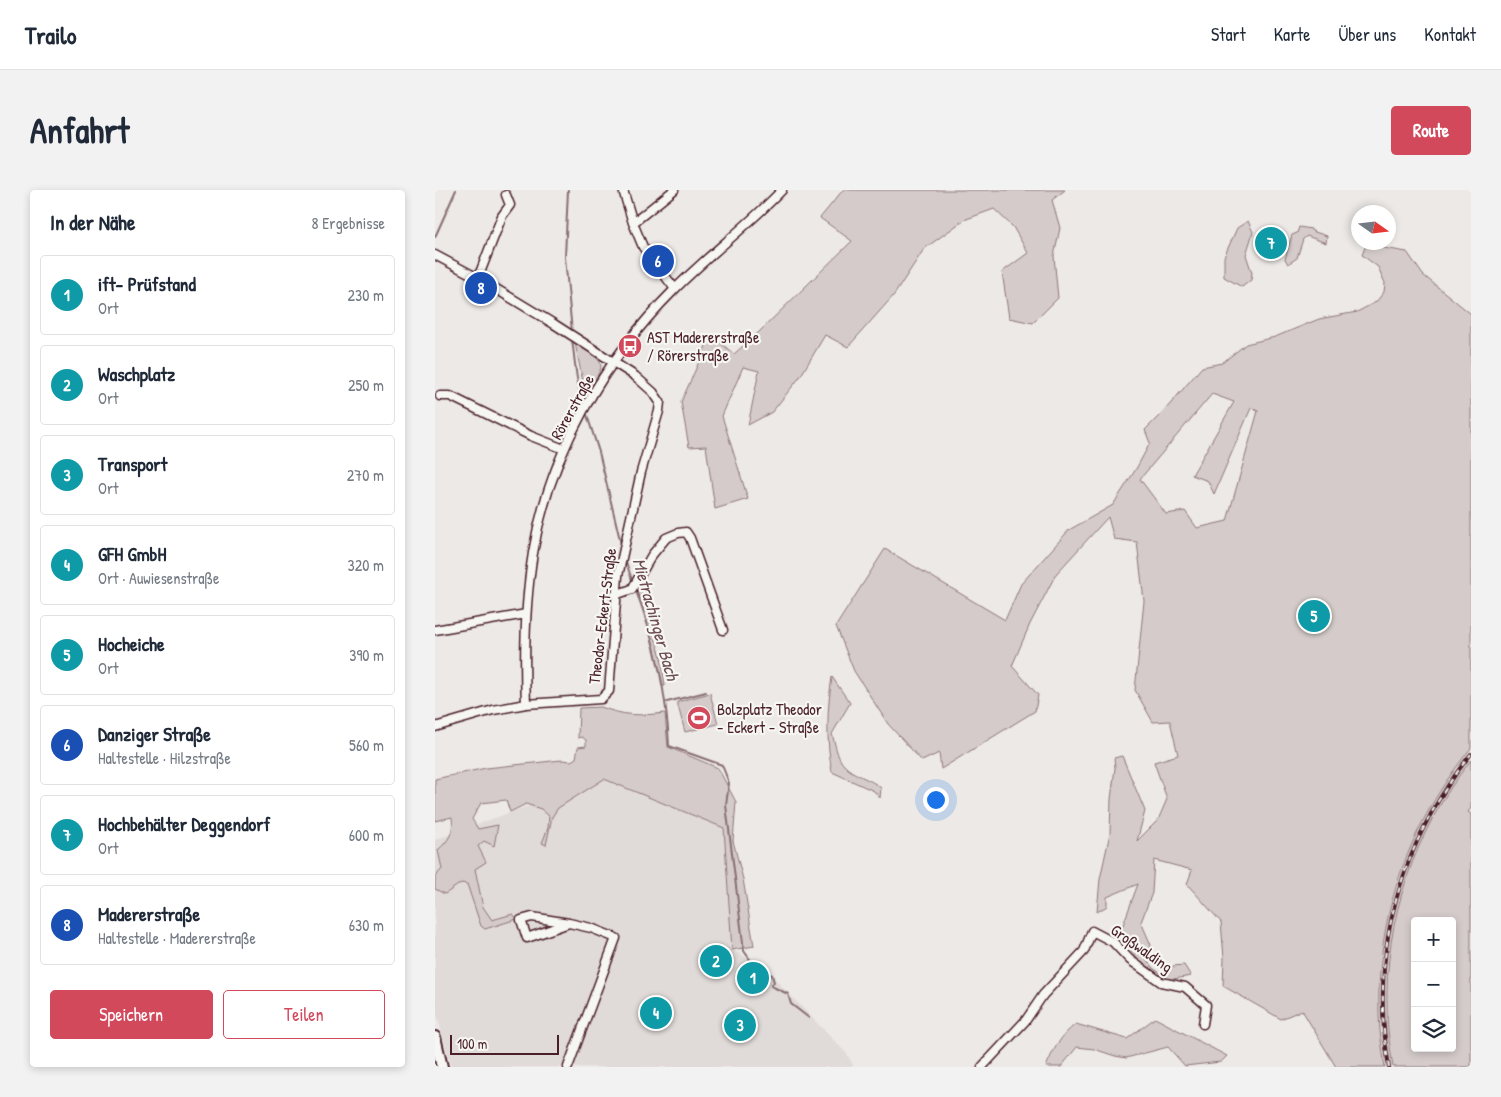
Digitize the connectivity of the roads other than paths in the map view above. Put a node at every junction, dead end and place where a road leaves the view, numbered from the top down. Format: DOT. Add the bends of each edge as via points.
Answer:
graph roads {
  1 [pos="623,190"];
  2 [pos="674,190"];
  3 [pos="782,190"];
  4 [pos="506,195"];
  5 [pos="633,223"];
  6 [pos="435,255"];
  7 [pos="477,278"];
  8 [pos="675,289"];
  9 [pos="614,361"];
  10 [pos="438,393"];
  11 [pos="435,404"];
  12 [pos="563,449"];
  13 [pos="615,595"];
  14 [pos="527,614"];
  15 [pos="435,630"];
  16 [pos="723,630"];
  17 [pos="526,704"];
  18 [pos="435,727"];
  19 [pos="569,923"];
  20 [pos="1203,1024"];
  21 [pos="435,1037"];
  22 [pos="442,1067"];
  23 [pos="568,1067"];
  24 [pos="982,1067"];
  1 -- 5 [label="street"];
  2 -- 5 [label="street"];
  3 -- 8 [label="street, Rörerstraße"];
  4 -- 7 [label="street" via="510,204"];
  5 -- 8 [label="street" via="643,247"];
  6 -- 7 [label="street"];
  7 -- 9 [label="street"];
  8 -- 9 [label="street, Rörerstraße"];
  9 -- 12 [label="street, Rörerstraße"];
  9 -- 13 [label="street, Theodor-Eckert-Straße" via="653,392 659,402"];
  10 -- 11 [label="street"];
  10 -- 12 [label="street"];
  12 -- 14 [label="street, Rörerstraße" via="533,551"];
  13 -- 16 [label="street" via="632,589 666,538 686,532"];
  13 -- 17 [label="street, Theodor-Eckert-Straße" via="609,691 601,699"];
  14 -- 15 [label="street"];
  14 -- 17 [label="street, Rörerstraße"];
  17 -- 18 [label="street, Theodor-Eckert-Straße"];
  19 -- 19 [label="street" via="532,917 521,920 527,938"];
  19 -- 23 [label="street" via="616,938"];
  20 -- 24 [label="street, Großwalding" via="1206,1005 1185,987 1161,982 1130,960 1113,942 1092,931 1084,951"];
  21 -- 22 [label="main road"];
}
